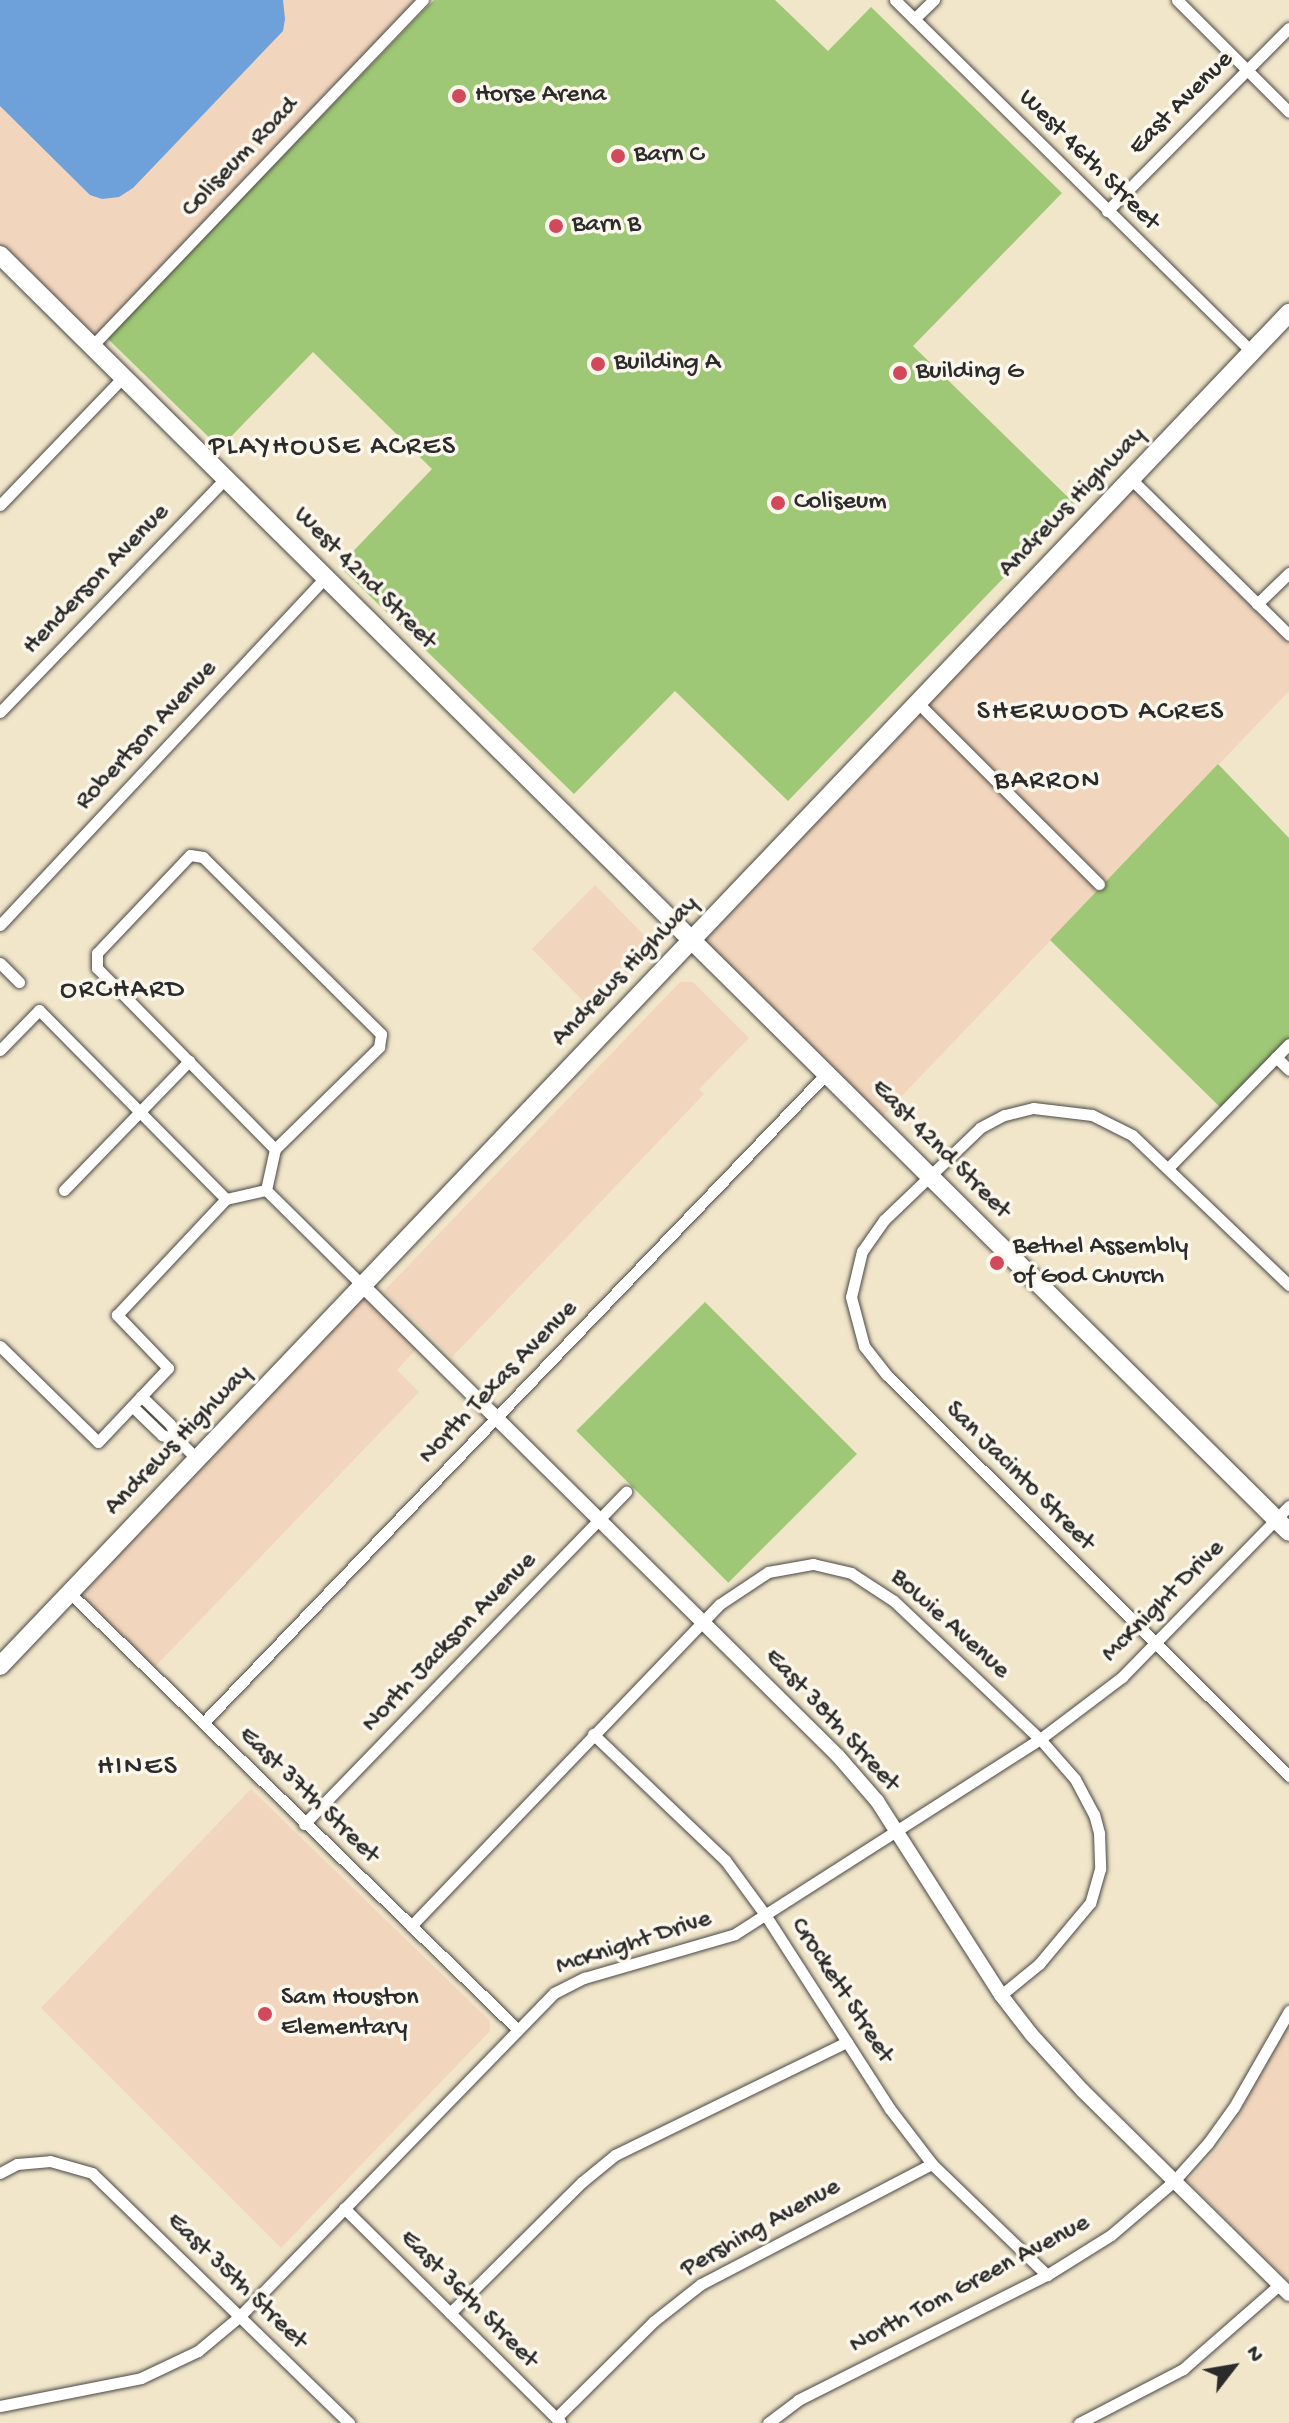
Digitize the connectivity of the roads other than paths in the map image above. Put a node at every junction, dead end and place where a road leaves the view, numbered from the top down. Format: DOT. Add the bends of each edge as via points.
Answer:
graph roads {
  1 [pos="423,0"];
  2 [pos="895,0"];
  3 [pos="934,0"];
  4 [pos="1177,0"];
  5 [pos="914,19"];
  6 [pos="1289,28"];
  7 [pos="1247,70"];
  8 [pos="1289,112"];
  9 [pos="1107,211"];
  10 [pos="0,255"];
  11 [pos="1289,313"];
  12 [pos="92,346"];
  13 [pos="1252,352"];
  14 [pos="123,377"];
  15 [pos="225,479"];
  16 [pos="1131,479"];
  17 [pos="0,505"];
  18 [pos="1289,573"];
  19 [pos="325,578"];
  20 [pos="1257,604"];
  21 [pos="1289,635"];
  22 [pos="918,703"];
  23 [pos="0,712"];
  24 [pos="1099,884"];
  25 [pos="0,925"];
  26 [pos="692,940"];
  27 [pos="0,963"];
  28 [pos="19,982"];
  29 [pos="1289,1044"];
  30 [pos="0,1050"];
  31 [pos="1276,1057"];
  32 [pos="189,1061"];
  33 [pos="1289,1070"];
  34 [pos="826,1074"];
  35 [pos="138,1111"];
  36 [pos="275,1149"];
  37 [pos="1169,1167"];
  38 [pos="929,1175"];
  39 [pos="64,1190"];
  40 [pos="266,1190"];
  41 [pos="226,1199"];
  42 [pos="1289,1285"];
  43 [pos="363,1286"];
  44 [pos="0,1346"];
  45 [pos="141,1396"];
  46 [pos="132,1406"];
  47 [pos="496,1418"];
  48 [pos="179,1441"];
  49 [pos="197,1459"];
  50 [pos="626,1492"];
  51 [pos="1285,1519"];
  52 [pos="600,1520"];
  53 [pos="70,1593"];
  54 [pos="702,1621"];
  55 [pos="1156,1645"];
  56 [pos="0,1666"];
  57 [pos="203,1723"];
  58 [pos="593,1734"];
  59 [pos="1040,1739"];
  60 [pos="1289,1776"];
  61 [pos="304,1824"];
  62 [pos="896,1831"];
  63 [pos="766,1916"];
  64 [pos="411,1926"];
  65 [pos="1001,1995"];
  66 [pos="1289,2011"];
  67 [pos="516,2028"];
  68 [pos="847,2042"];
  69 [pos="932,2164"];
  70 [pos="0,2173"];
  71 [pos="1174,2181"];
  72 [pos="344,2208"];
  73 [pos="1047,2275"];
  74 [pos="1284,2289"];
  75 [pos="450,2313"];
  76 [pos="240,2316"];
  77 [pos="0,2406"];
  78 [pos="559,2421"];
  79 [pos="349,2423"];
  80 [pos="768,2423"];
  81 [pos="1079,2423"];
  1 -- 12 [label="street, Coliseum Road"];
  2 -- 5 [label="street, West 46th Street"];
  3 -- 5 [label="street"];
  4 -- 7 [label="street"];
  5 -- 9 [label="street, West 46th Street"];
  6 -- 7 [label="street, East Avenue"];
  7 -- 8 [label="street"];
  7 -- 9 [label="street, East Avenue"];
  9 -- 13 [label="street, West 46th Street"];
  10 -- 12 [label="main road, West 42nd Street"];
  11 -- 13 [label="main road, Andrews Highway"];
  12 -- 14 [label="main road, West 42nd Street"];
  13 -- 16 [label="main road, Andrews Highway"];
  14 -- 15 [label="main road, West 42nd Street"];
  14 -- 17 [label="street"];
  15 -- 19 [label="main road, West 42nd Street"];
  15 -- 23 [label="street, Henderson Avenue"];
  16 -- 20 [label="street"];
  16 -- 22 [label="main road, Andrews Highway"];
  18 -- 20 [label="street"];
  19 -- 25 [label="street, Robertson Avenue"];
  19 -- 26 [label="main road, West 42nd Street"];
  20 -- 21 [label="street"];
  22 -- 24 [label="street"];
  22 -- 26 [label="main road, Andrews Highway"];
  26 -- 34 [label="main road, East 42nd Street"];
  26 -- 43 [label="main road, Andrews Highway"];
  27 -- 28 [label="street"];
  29 -- 31 [label="street"];
  30 -- 35 [label="street" via="39,1010"];
  31 -- 33 [label="street"];
  31 -- 37 [label="street"];
  32 -- 35 [label="street"];
  32 -- 36 [label="street"];
  32 -- 36 [label="street" via="97,968 97,953 190,855 203,857 381,1034 379,1047"];
  34 -- 38 [label="main road, East 42nd Street"];
  34 -- 47 [label="street, North Texas Avenue"];
  35 -- 39 [label="street"];
  35 -- 41 [label="street"];
  36 -- 40 [label="street"];
  37 -- 38 [label="street, San Jacinto Street" via="1110,1122 1076,1111 1033,1108 980,1128"];
  37 -- 42 [label="street, San Jacinto Street"];
  38 -- 51 [label="main road, East 42nd Street"];
  38 -- 55 [label="street, San Jacinto Street" via="872,1235 856,1266 852,1312 864,1346"];
  40 -- 41 [label="street"];
  40 -- 43 [label="street"];
  41 -- 45 [label="street" via="117,1315 168,1368"];
  43 -- 47 [label="street, East 38th Street"];
  43 -- 49 [label="main road, Andrews Highway"];
  44 -- 46 [label="street" via="98,1442"];
  45 -- 46 [label="street"];
  45 -- 48 [label="street" via="170,1424"];
  46 -- 48 [label="street" via="162,1435"];
  47 -- 52 [label="street, East 38th Street"];
  47 -- 57 [label="street, North Texas Avenue"];
  48 -- 49 [label="street"];
  49 -- 53 [label="main road, Andrews Highway"];
  50 -- 52 [label="street, North Jackson Avenue"];
  51 -- 55 [label="street, McKnight Drive"];
  52 -- 54 [label="street, East 38th Street"];
  52 -- 61 [label="street, North Jackson Avenue"];
  53 -- 56 [label="main road, Andrews Highway"];
  53 -- 57 [label="street, East 37th Street"];
  54 -- 58 [label="street, Bowie Avenue"];
  54 -- 59 [label="street, Bowie Avenue" via="734,1591 768,1572 813,1564 851,1573 894,1601"];
  54 -- 62 [label="street, East 38th Street" via="838,1756"];
  55 -- 59 [label="street, McKnight Drive"];
  55 -- 60 [label="street, San Jacinto Street"];
  57 -- 61 [label="street, East 37th Street"];
  58 -- 63 [label="street, Crockett Street" via="725,1860"];
  58 -- 64 [label="street, Bowie Avenue"];
  59 -- 62 [label="street, McKnight Drive"];
  59 -- 65 [label="street, Bowie Avenue" via="1075,1779 1094,1814 1100,1869 1082,1916 1039,1964"];
  61 -- 64 [label="street, East 37th Street"];
  62 -- 63 [label="street, McKnight Drive"];
  62 -- 65 [label="street, East 38th Street"];
  63 -- 67 [label="street, McKnight Drive" via="707,1944 568,1984"];
  63 -- 68 [label="street, Crockett Street"];
  64 -- 67 [label="street, East 37th Street"];
  65 -- 71 [label="street, East 38th Street" via="1058,2065"];
  66 -- 71 [label="street, North Tom Green Avenue" via="1222,2125"];
  67 -- 72 [label="street, McKnight Drive"];
  68 -- 69 [label="street, Crockett Street"];
  68 -- 75 [label="street" via="615,2155"];
  69 -- 73 [label="street, Crockett Street"];
  69 -- 78 [label="street, Pershing Avenue" via="701,2284 654,2321"];
  70 -- 76 [label="street, East 35th Street" via="17,2164 50,2161 92,2173"];
  71 -- 73 [label="street, North Tom Green Avenue" via="1111,2235"];
  71 -- 74 [label="street, East 38th Street"];
  72 -- 75 [label="street, East 36th Street"];
  72 -- 76 [label="street, McKnight Drive"];
  73 -- 80 [label="street, North Tom Green Avenue" via="798,2400"];
  74 -- 81 [label="street" via="1183,2369"];
  75 -- 78 [label="street, East 36th Street"];
  76 -- 77 [label="street, McKnight Drive" via="198,2351 156,2374"];
  76 -- 79 [label="street, East 35th Street"];
}
